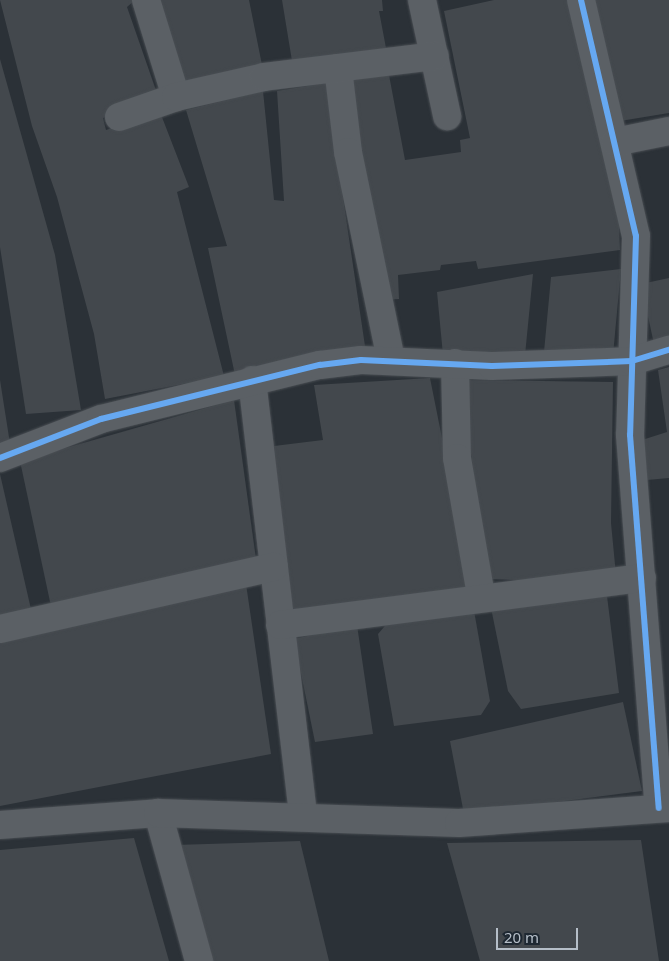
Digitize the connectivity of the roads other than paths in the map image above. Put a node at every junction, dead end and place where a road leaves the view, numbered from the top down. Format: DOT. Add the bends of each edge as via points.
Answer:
graph roads {
  1 [pos="146,0"];
  2 [pos="422,0"];
  3 [pos="581,0"];
  4 [pos="436,56"];
  5 [pos="338,68"];
  6 [pos="176,98"];
  7 [pos="447,116"];
  8 [pos="119,117"];
  9 [pos="669,131"];
  10 [pos="615,142"];
  11 [pos="669,350"];
  12 [pos="391,360"];
  13 [pos="632,360"];
  14 [pos="454,363"];
  15 [pos="252,380"];
  16 [pos="0,458"];
  17 [pos="274,567"];
  18 [pos="642,578"];
  19 [pos="481,596"];
  20 [pos="280,626"];
  21 [pos="0,629"];
  22 [pos="664,808"];
  23 [pos="158,813"];
  24 [pos="303,817"];
  25 [pos="0,825"];
  26 [pos="199,961"];
  1 -- 6 [label="street"];
  2 -- 4 [label="street"];
  3 -- 10 [label="street"];
  4 -- 5 [label="street"];
  4 -- 7 [label="street"];
  5 -- 6 [label="street" via="264,77"];
  5 -- 12 [label="street" via="348,152"];
  6 -- 8 [label="street"];
  9 -- 10 [label="street"];
  10 -- 13 [label="street" via="636,236"];
  11 -- 13 [label="street"];
  12 -- 14 [label="street"];
  12 -- 15 [label="street" via="320,365"];
  13 -- 14 [label="street"];
  13 -- 18 [label="street" via="630,435"];
  14 -- 19 [label="street" via="457,458"];
  15 -- 16 [label="street" via="101,419"];
  15 -- 17 [label="street"];
  17 -- 20 [label="street"];
  17 -- 21 [label="street"];
  18 -- 19 [label="street"];
  18 -- 22 [label="street"];
  19 -- 20 [label="street"];
  20 -- 24 [label="street"];
  22 -- 24 [label="street" via="459,823"];
  23 -- 24 [label="street"];
  23 -- 25 [label="street"];
  23 -- 26 [label="street"];
}
